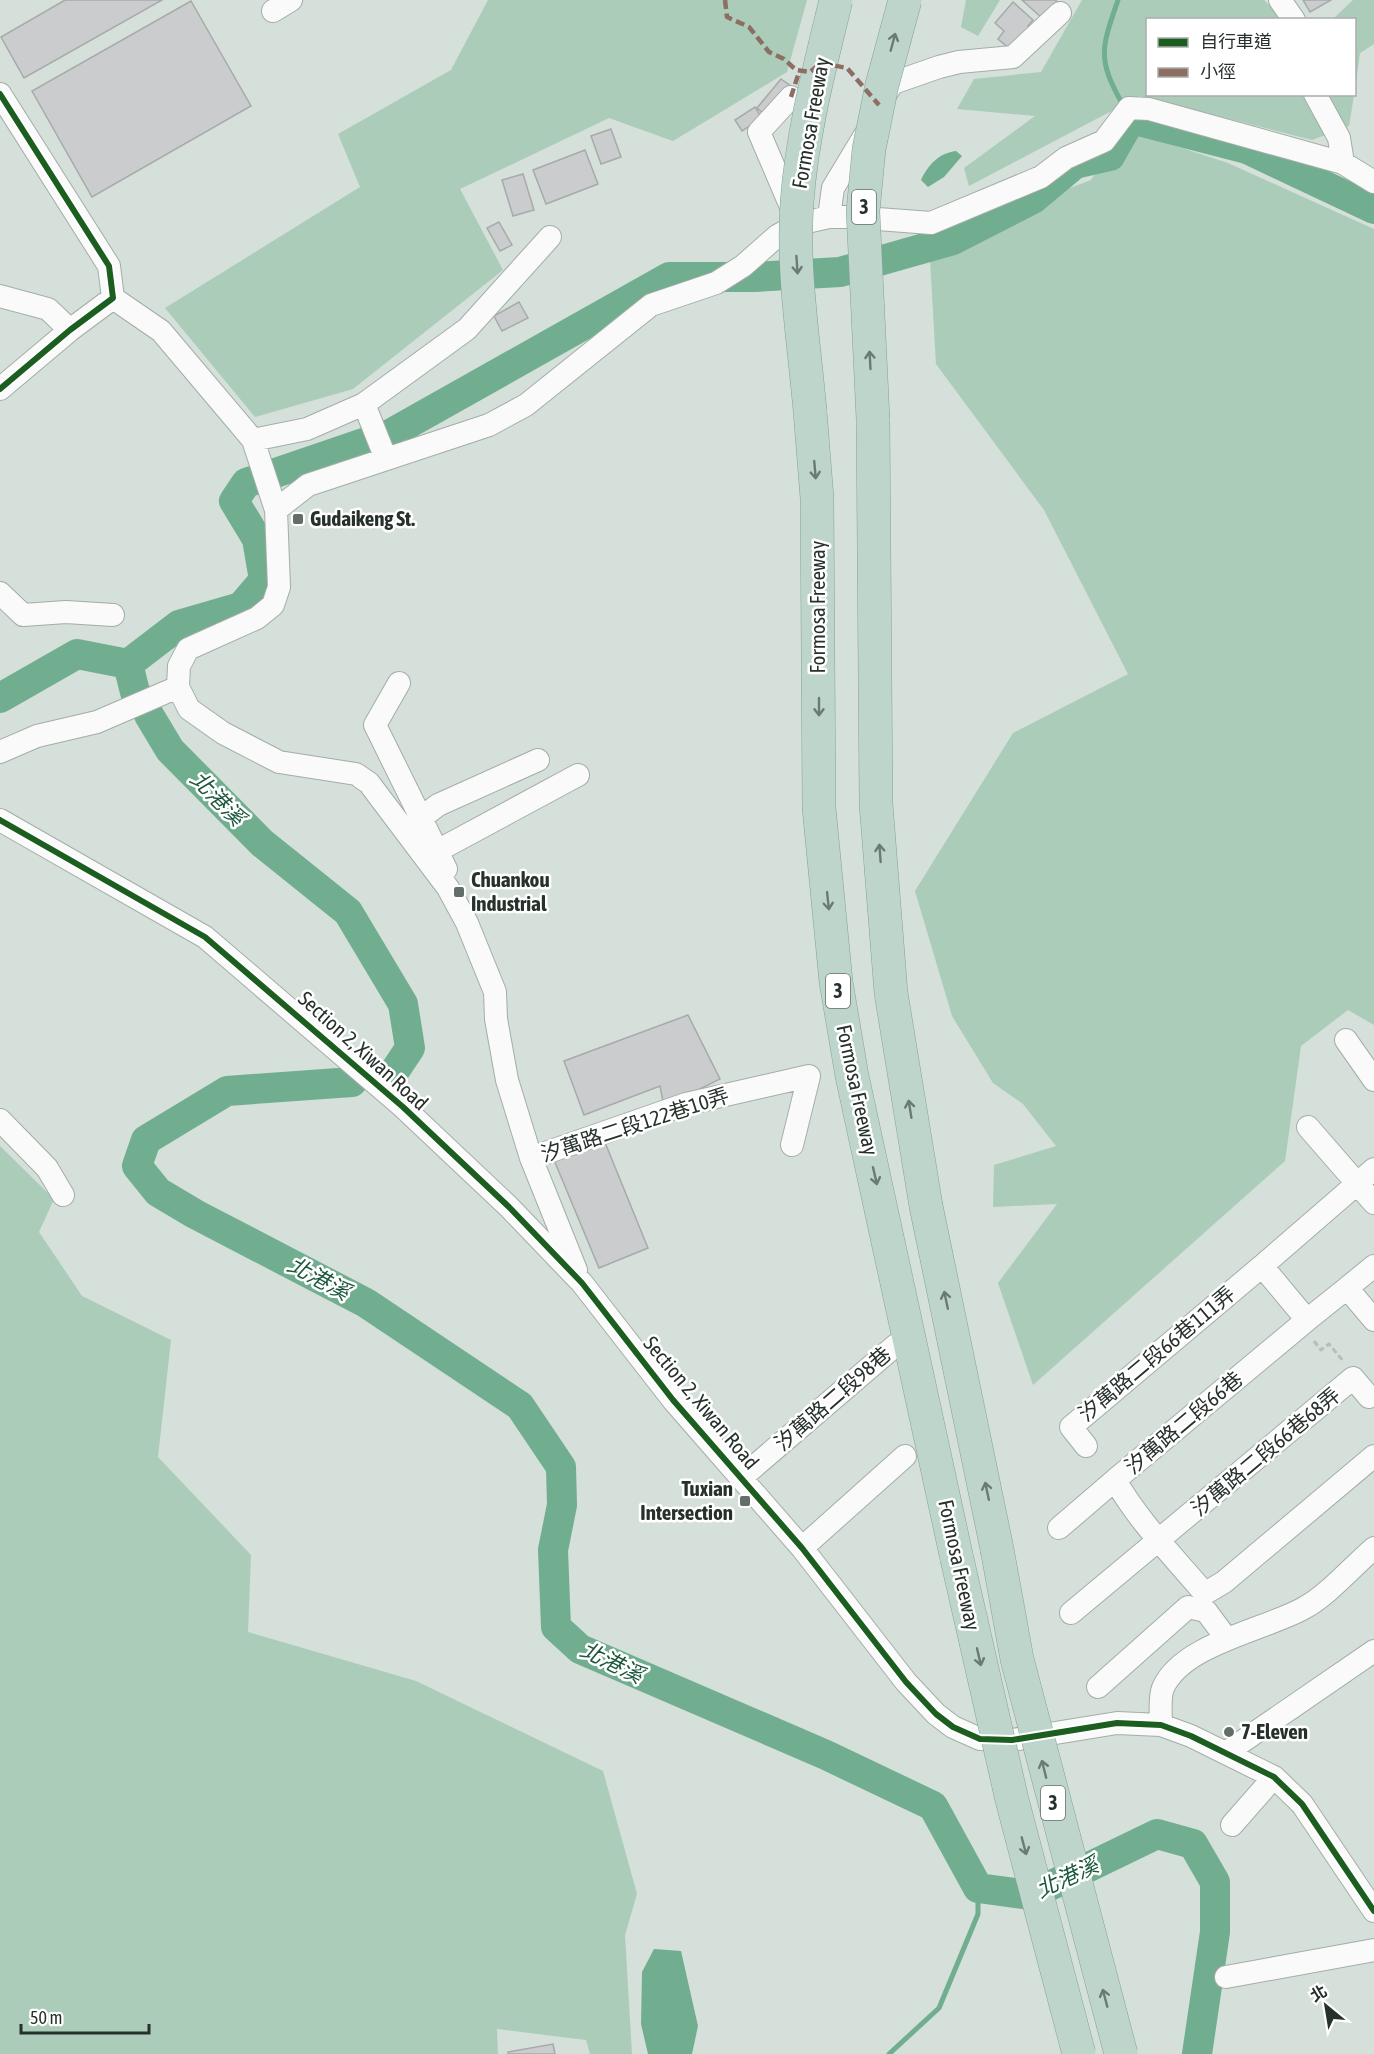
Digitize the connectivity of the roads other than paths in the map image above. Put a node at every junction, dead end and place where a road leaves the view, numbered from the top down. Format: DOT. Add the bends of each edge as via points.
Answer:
graph roads {
  1 [pos="836,0"];
  2 [pos="904,0"];
  3 [pos="1280,0"];
  4 [pos="1060,13"];
  5 [pos="1293,18"];
  6 [pos="0,94"];
  7 [pos="1316,96"];
  8 [pos="791,98"];
  9 [pos="1342,163"];
  10 [pos="1374,182"];
  11 [pos="829,217"];
  12 [pos="798,224"];
  13 [pos="550,237"];
  14 [pos="0,296"];
  15 [pos="113,298"];
  16 [pos="70,330"];
  17 [pos="0,389"];
  18 [pos="364,404"];
  19 [pos="253,440"];
  20 [pos="386,459"];
  21 [pos="276,510"];
  22 [pos="0,593"];
  23 [pos="113,615"];
  24 [pos="399,683"];
  25 [pos="178,687"];
  26 [pos="0,752"];
  27 [pos="538,760"];
  28 [pos="578,775"];
  29 [pos="421,818"];
  30 [pos="0,820"];
  31 [pos="437,851"];
  32 [pos="448,888"];
  33 [pos="1346,1040"];
  34 [pos="1374,1080"];
  35 [pos="0,1120"];
  36 [pos="1308,1126"];
  37 [pos="792,1145"];
  38 [pos="531,1158"];
  39 [pos="1366,1176"];
  40 [pos="63,1195"];
  41 [pos="1374,1203"];
  42 [pos="1262,1266"];
  43 [pos="1374,1266"];
  44 [pos="582,1283"];
  45 [pos="1347,1288"];
  46 [pos="1374,1320"];
  47 [pos="1304,1323"];
  48 [pos="896,1344"];
  49 [pos="1369,1397"];
  50 [pos="1086,1446"];
  51 [pos="905,1456"];
  52 [pos="1374,1456"];
  53 [pos="742,1477"];
  54 [pos="1115,1480"];
  55 [pos="1059,1528"];
  56 [pos="1158,1539"];
  57 [pos="802,1548"];
  58 [pos="1374,1548"];
  59 [pos="1071,1613"];
  60 [pos="1226,1638"];
  61 [pos="1374,1651"];
  62 [pos="1098,1687"];
  63 [pos="1161,1725"];
  64 [pos="1227,1752"];
  65 [pos="1274,1777"];
  66 [pos="1232,1825"];
  67 [pos="1374,1911"];
  68 [pos="1374,1950"];
  69 [pos="1226,1977"];
  70 [pos="1079,2054"];
  71 [pos="1121,2054"];
  1 -- 70 [label="highway, Formosa Freeway / 3, one-way, bridge" via="805,144 797,202 796,258 818,498 819,808 836,982 852,1076 957,1559 1012,1800"];
  71 -- 2 [label="highway, Formosa Freeway / 3, one-way, bridge" via="1017,1659 926,1206 891,993 876,804 873,419 863,211 869,149"];
  3 -- 5 [label="street"];
  4 -- 11 [label="street" via="1013,57 959,62 893,83 833,188"];
  6 -- 15 [label="street" via="109,267"];
  7 -- 9 [label="street" via="1339,138"];
  8 -- 12 [label="street" via="759,132"];
  9 -- 10 [label="street"];
  9 -- 11 [label="street" via="1149,109 1129,108 1104,141 1065,158 1041,177 931,223"];
  11 -- 12 [label="street"];
  12 -- 20 [label="street" via="716,283 651,305 526,405 489,425"];
  13 -- 18 [label="street" via="467,329"];
  14 -- 16 [label="street" via="48,309"];
  15 -- 16 [label="street"];
  15 -- 19 [label="street" via="161,331"];
  16 -- 17 [label="street"];
  18 -- 19 [label="street" via="307,429"];
  18 -- 20 [label="street"];
  19 -- 21 [label="street"];
  20 -- 21 [label="street" via="308,485"];
  21 -- 25 [label="street" via="279,586 273,604 257,618 188,649 179,666"];
  22 -- 23 [label="street" via="23,615"];
  24 -- 29 [label="street" via="375,725"];
  25 -- 26 [label="street" via="97,722 37,736"];
  25 -- 32 [label="street" via="189,709 223,733 279,762 356,774 369,783"];
  27 -- 29 [label="street" via="438,805"];
  28 -- 31 [label="street"];
  29 -- 31 [label="street"];
  30 -- 44 [label="street, Section 2, Xiwan Road" via="205,937 403,1107 509,1207"];
  31 -- 32 [label="street" via="445,866"];
  32 -- 38 [label="street" via="495,992 507,1080"];
  33 -- 34 [label="street"];
  35 -- 40 [label="street" via="47,1168"];
  36 -- 39 [label="street"];
  37 -- 38 [label="street, 汐萬路二段122巷10弄" via="809,1076 686,1104"];
  38 -- 44 [label="street"];
  39 -- 41 [label="street"];
  39 -- 42 [label="street"];
  42 -- 47 [label="street"];
  42 -- 50 [label="street, 汐萬路二段66巷111弄" via="1071,1427"];
  43 -- 45 [label="street"];
  44 -- 53 [label="street, Section 2, Xiwan Road" via="674,1400"];
  45 -- 46 [label="street"];
  45 -- 47 [label="street, 汐萬路二段66巷"];
  47 -- 54 [label="street, 汐萬路二段66巷"];
  48 -- 53 [label="street, 汐萬路二段98巷"];
  49 -- 56 [label="street, 汐萬路二段66巷68弄" via="1353,1378 1170,1533"];
  51 -- 57 [label="street"];
  52 -- 56 [label="street, 汐萬路二段66巷" via="1209,1591 1200,1588"];
  53 -- 57 [label="street, Section 2, Xiwan Road"];
  54 -- 55 [label="street"];
  54 -- 56 [label="street, 汐萬路二段66巷"];
  56 -- 59 [label="street, 汐萬路二段66巷68弄"];
  57 -- 63 [label="street, Section 2, Xiwan Road" via="906,1682 953,1728 980,1739 1012,1740 1117,1723"];
  58 -- 60 [label="street" via="1306,1607"];
  60 -- 62 [label="street" via="1206,1611 1188,1607"];
  60 -- 63 [label="street" via="1175,1670 1162,1690"];
  61 -- 64 [label="street"];
  63 -- 64 [label="street, Section 2, Xiwan Road"];
  64 -- 65 [label="street, Section 2, Xiwan Road"];
  65 -- 66 [label="street"];
  65 -- 67 [label="street, Section 2, Xiwan Road" via="1309,1813"];
  68 -- 69 [label="street"];
}
